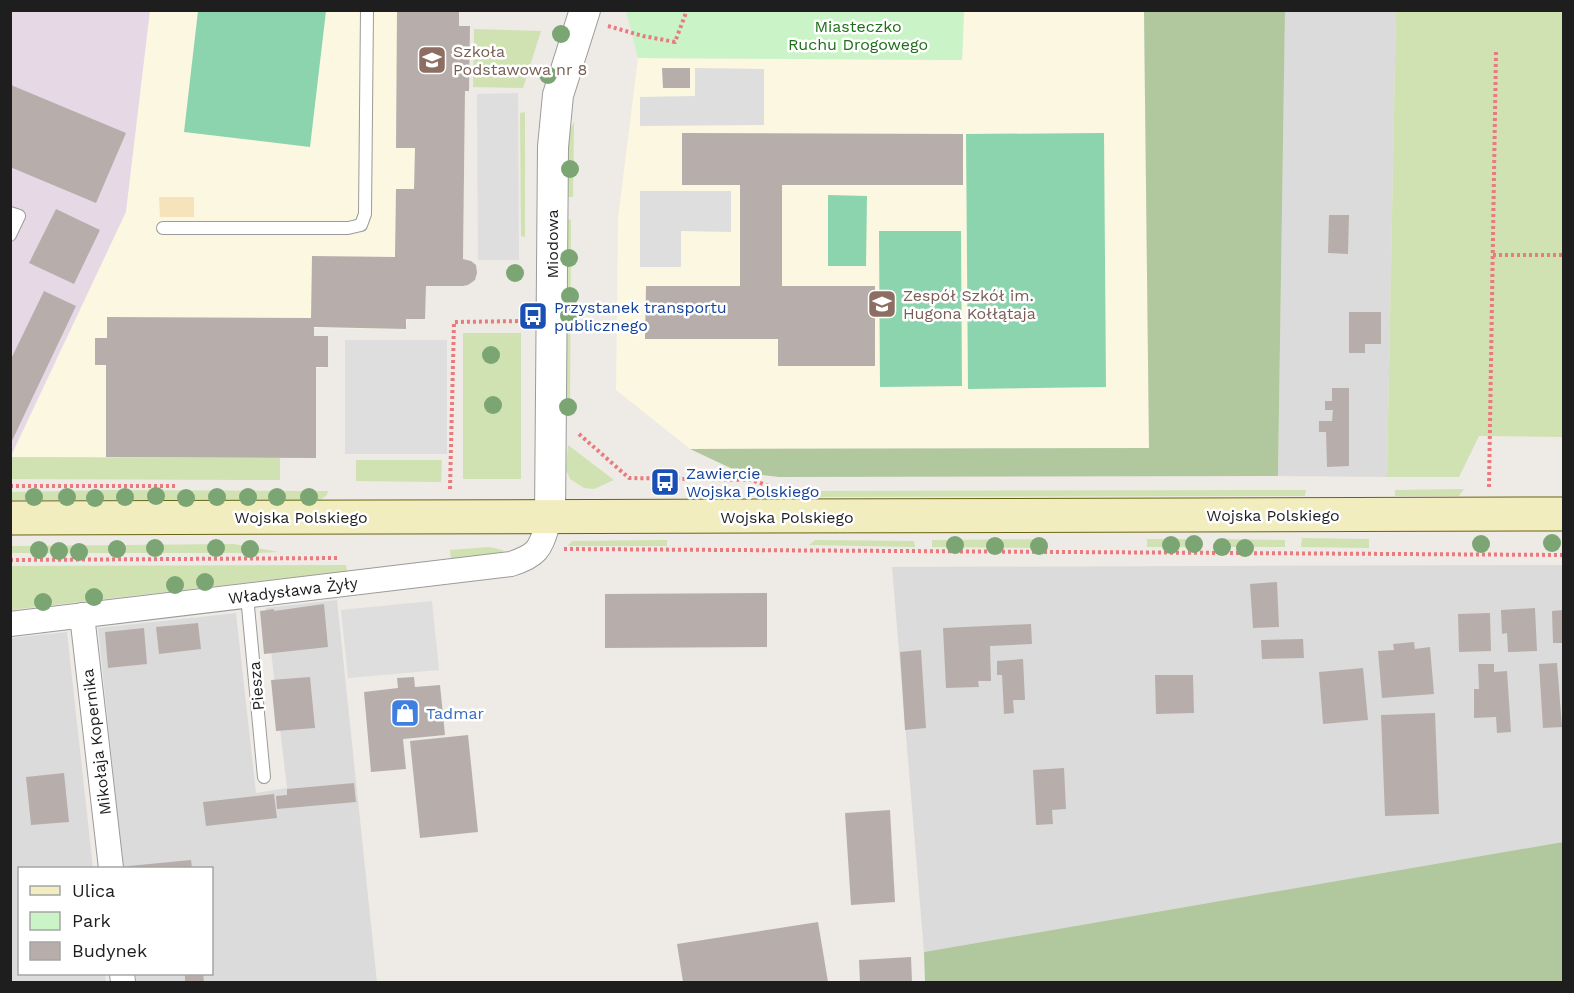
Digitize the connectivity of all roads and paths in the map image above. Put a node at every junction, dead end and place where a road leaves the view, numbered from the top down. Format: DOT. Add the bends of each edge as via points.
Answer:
graph roads {
  1 [pos="367,10"];
  2 [pos="687,10"];
  3 [pos="595,17"];
  4 [pos="1496,51"];
  5 [pos="10,213"];
  6 [pos="163,228"];
  7 [pos="10,235"];
  8 [pos="1493,255"];
  9 [pos="1563,255"];
  10 [pos="529,321"];
  11 [pos="576,432"];
  12 [pos="10,486"];
  13 [pos="181,486"];
  14 [pos="773,487"];
  15 [pos="439,488"];
  16 [pos="461,488"];
  17 [pos="450,489"];
  18 [pos="1485,495"];
  19 [pos="1563,514"];
  20 [pos="10,518"];
  21 [pos="550,518"];
  22 [pos="539,549"];
  23 [pos="1563,555"];
  24 [pos="348,558"];
  25 [pos="10,560"];
  26 [pos="247,596"];
  27 [pos="82,615"];
  28 [pos="10,624"];
  29 [pos="264,777"];
  30 [pos="111,867"];
  1 -- 6 [label="lane" via="365,214 361,225"];
  2 -- 3 [label="path" via="675,42 643,36"];
  3 -- 21 [label="street, Miodowa" via="558,95 554,119"];
  4 -- 8 [label="path"];
  5 -- 7 [label="lane" via="19,216"];
  8 -- 9 [label="path"];
  8 -- 18 [label="path"];
  10 -- 17 [label="path" via="454,322"];
  11 -- 14 [label="path" via="629,478 752,480"];
  12 -- 13 [label="path"];
  15 -- 17 [label="path"];
  16 -- 17 [label="path"];
  18 -- 19 [label="main road, Wojska Polskiego"];
  18 -- 21 [label="main road, Wojska Polskiego"];
  20 -- 21 [label="main road, Wojska Polskiego"];
  21 -- 22 [label="street"];
  22 -- 23 [label="path"];
  22 -- 26 [label="street, Władysława Żyły" via="511,564"];
  24 -- 25 [label="path"];
  26 -- 27 [label="street, Władysława Żyły"];
  26 -- 29 [label="lane, Piesza"];
  27 -- 28 [label="street, Władysława Żyły"];
  27 -- 30 [label="street, Mikołaja Kopernika"];
}
